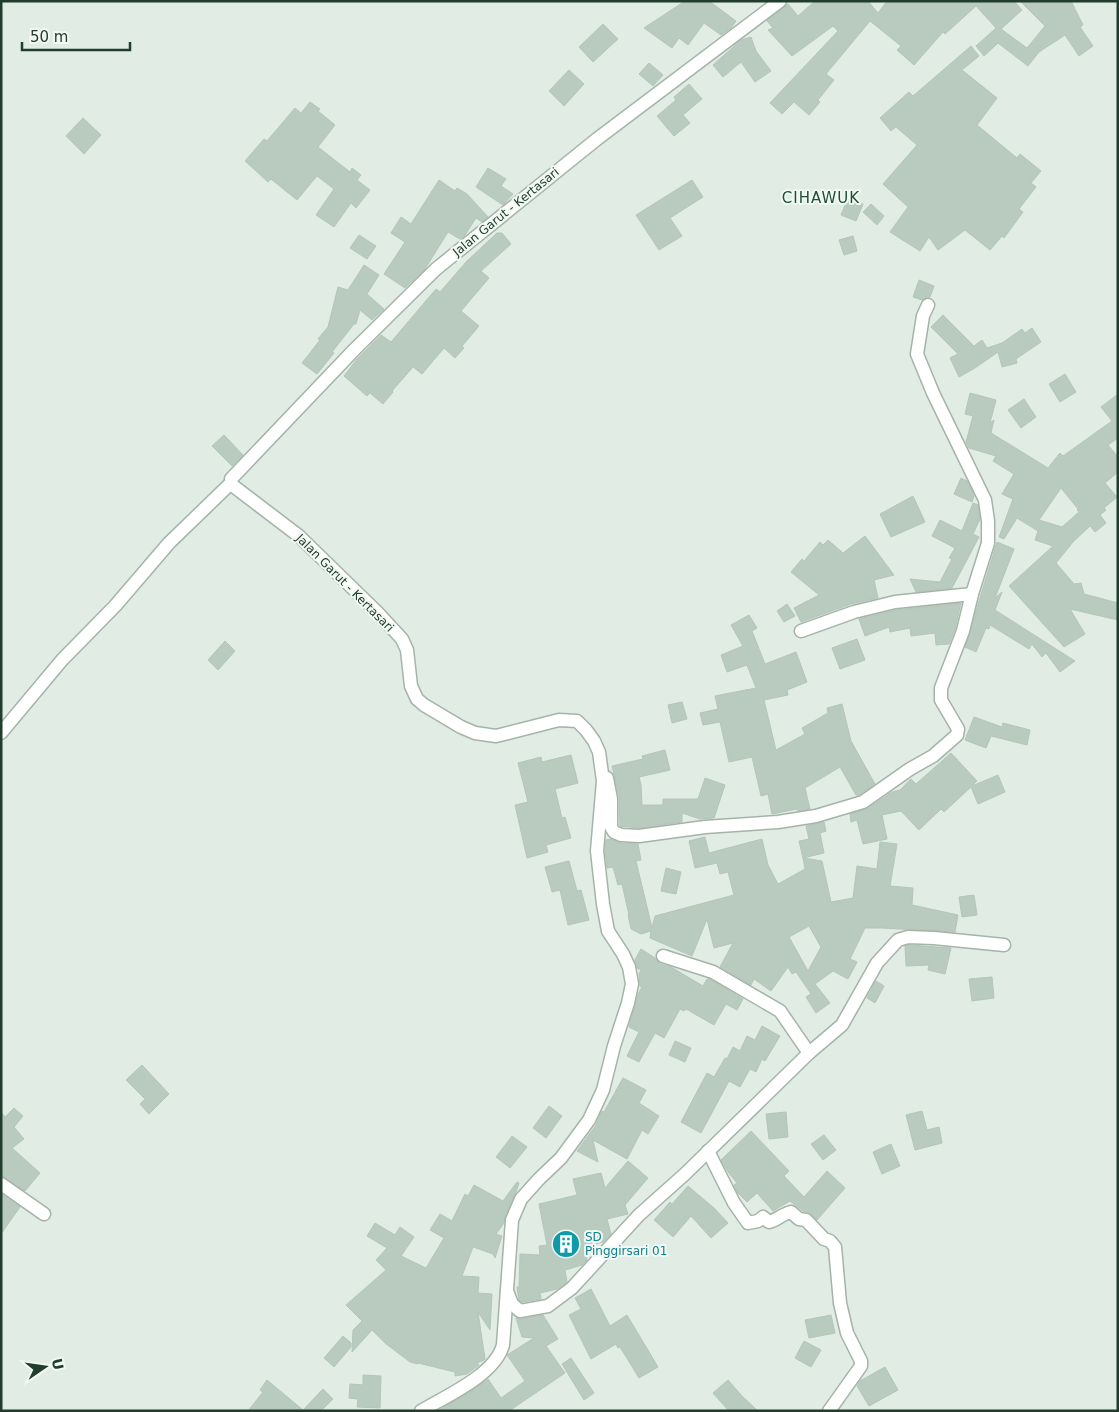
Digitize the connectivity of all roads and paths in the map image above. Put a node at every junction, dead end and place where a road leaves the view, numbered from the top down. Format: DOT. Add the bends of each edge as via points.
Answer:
graph roads {
  1 [pos="780,1"];
  2 [pos="928,304"];
  3 [pos="231,482"];
  4 [pos="972,594"];
  5 [pos="800,631"];
  6 [pos="1,733"];
  7 [pos="599,752"];
  8 [pos="1004,945"];
  9 [pos="664,956"];
  10 [pos="809,1053"];
  11 [pos="708,1151"];
  12 [pos="1,1184"];
  13 [pos="44,1214"];
  14 [pos="507,1291"];
  15 [pos="421,1411"];
  16 [pos="830,1411"];
  1 -- 3 [label="street, Jalan Garut - Kertasari" via="598,139 436,269 241,467"];
  2 -- 4 [label="street" via="917,354 985,500 988,543"];
  3 -- 6 [label="street" via="169,543 115,606 62,660"];
  3 -- 7 [label="street, Jalan Garut - Kertasari" via="300,536 402,639 409,658 411,686 424,705 460,727 488,736 559,720 577,721"];
  4 -- 5 [label="street" via="895,602"];
  4 -- 7 [label="street" via="941,688 941,700 958,729 957,735 932,756 863,802 792,820 639,836 621,835 611,827 611,799"];
  7 -- 14 [label="street, Jalan Garut - Kertasari" via="603,781 597,851 602,904 608,931 629,967 632,984 603,1090 589,1120 562,1158 521,1199 512,1220"];
  8 -- 10 [label="street" via="934,938 898,940 877,963 842,1025"];
  9 -- 10 [label="street" via="713,972 780,1011"];
  10 -- 11 [label="street"];
  11 -- 14 [label="street" via="638,1215 572,1288 548,1306 520,1311 512,1304"];
  11 -- 16 [label="street" via="734,1203 748,1223 763,1217 769,1222 791,1212 806,1220 824,1240 836,1247 840,1303 847,1333 861,1366"];
  12 -- 13 [label="street"];
  14 -- 15 [label="street, Jalan Garut - Kertasari" via="503,1345 498,1359 463,1387"];
}
